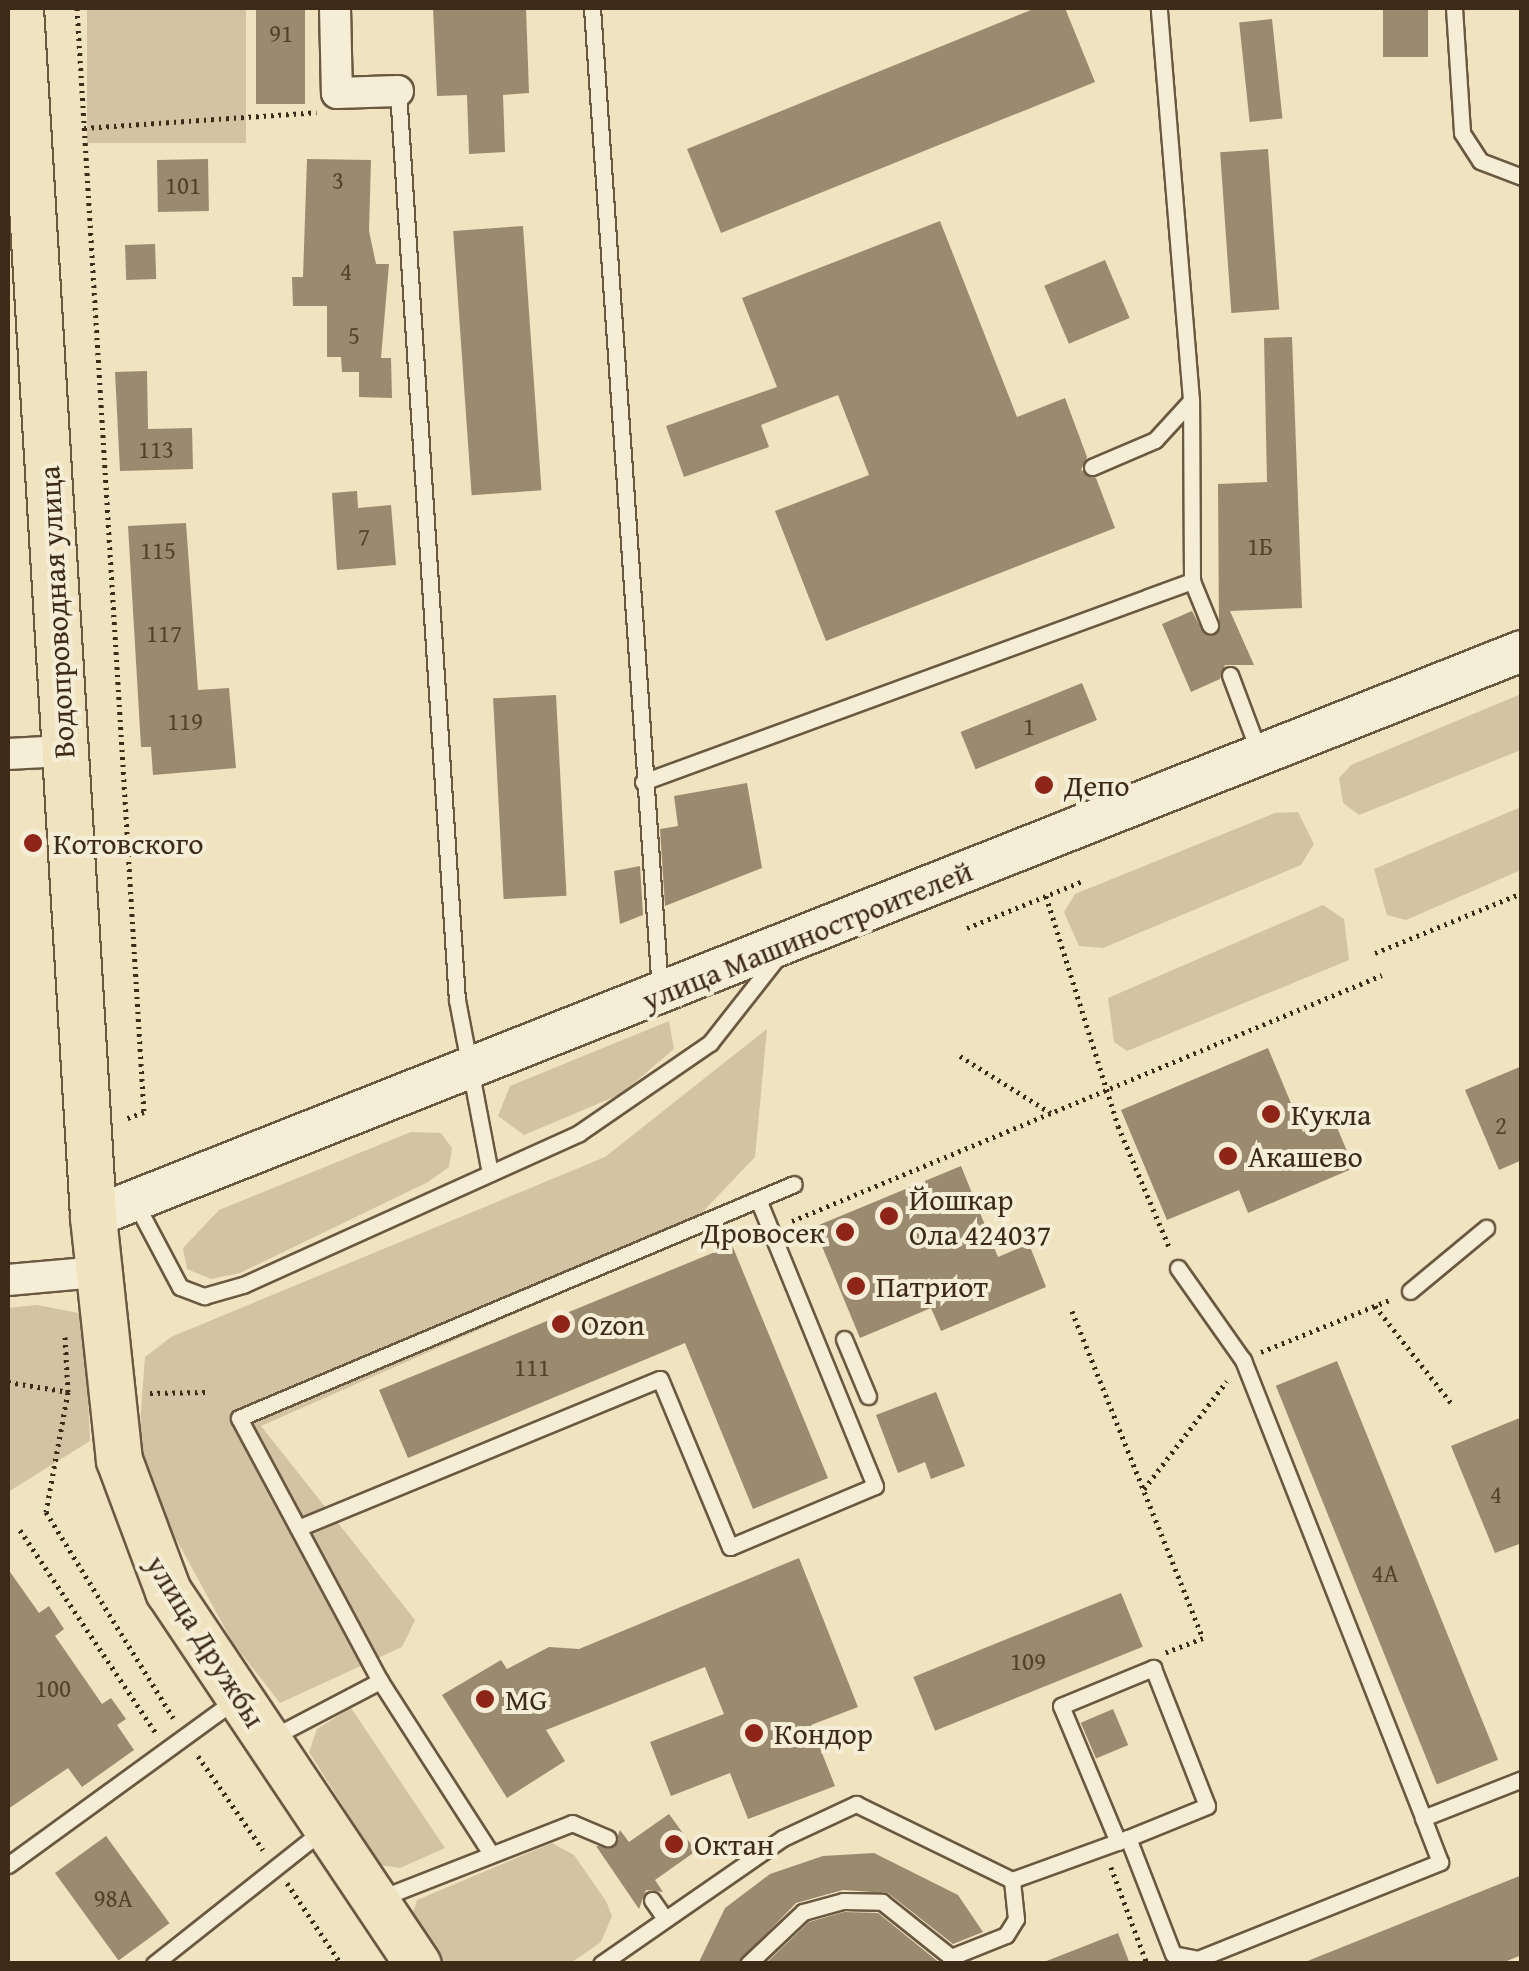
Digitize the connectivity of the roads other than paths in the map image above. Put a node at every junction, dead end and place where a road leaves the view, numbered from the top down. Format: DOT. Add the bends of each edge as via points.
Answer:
graph roads {
  1 [pos="20,8"];
  2 [pos="335,8"];
  3 [pos="592,8"];
  4 [pos="1158,8"];
  5 [pos="1454,8"];
  6 [pos="398,91"];
  7 [pos="1522,177"];
  8 [pos="19,205"];
  9 [pos="1191,400"];
  10 [pos="1092,468"];
  11 [pos="1192,582"];
  12 [pos="1210,625"];
  13 [pos="1522,651"];
  14 [pos="1230,675"];
  15 [pos="64,751"];
  16 [pos="8,754"];
  17 [pos="1260,756"];
  18 [pos="643,782"];
  19 [pos="790,942"];
  20 [pos="660,994"];
  21 [pos="471,1069"];
  22 [pos="490,1174"];
  23 [pos="794,1184"];
  24 [pos="134,1200"];
  25 [pos="758,1200"];
  26 [pos="92,1218"];
  27 [pos="1486,1228"];
  28 [pos="1178,1268"];
  29 [pos="98,1272"];
  30 [pos="8,1280"];
  31 [pos="1410,1291"];
  32 [pos="844,1340"];
  33 [pos="868,1396"];
  34 [pos="298,1528"];
  35 [pos="380,1681"];
  36 [pos="238,1697"];
  37 [pos="267,1740"];
  38 [pos="1522,1779"];
  39 [pos="1423,1818"];
  40 [pos="326,1828"];
  41 [pos="608,1838"];
  42 [pos="1116,1842"];
  43 [pos="488,1849"];
  44 [pos="8,1866"];
  45 [pos="1012,1880"];
  46 [pos="375,1900"];
  47 [pos="652,1900"];
  48 [pos="664,1917"];
  49 [pos="951,1960"];
  50 [pos="154,1964"];
  51 [pos="418,1964"];
  52 [pos="601,1964"];
  53 [pos="748,1964"];
  1 -- 8 [label="main road, Водопроводная улица"];
  2 -- 6 [label="street" via="337,93"];
  3 -- 18 [label="lane"];
  4 -- 9 [label="lane"];
  5 -- 7 [label="lane" via="1462,133 1480,161"];
  6 -- 21 [label="lane" via="456,1000"];
  8 -- 15 [label="main road, Водопроводная улица"];
  9 -- 10 [label="lane" via="1156,440"];
  9 -- 11 [label="lane"];
  11 -- 12 [label="lane"];
  11 -- 18 [label="lane"];
  13 -- 17 [label="main road, улица Машиностроителей"];
  14 -- 17 [label="lane"];
  15 -- 16 [label="street"];
  15 -- 26 [label="main road, Водопроводная улица"];
  17 -- 19 [label="main road, улица Машиностроителей"];
  18 -- 20 [label="lane"];
  19 -- 20 [label="main road, улица Машиностроителей"];
  19 -- 22 [label="lane" via="710,1043 579,1133"];
  20 -- 21 [label="main road, улица Машиностроителей"];
  21 -- 22 [label="lane"];
  21 -- 24 [label="main road, улица Машиностроителей"];
  22 -- 24 [label="lane" via="204,1296 172,1275"];
  23 -- 25 [label="lane"];
  24 -- 26 [label="main road, улица Машиностроителей"];
  25 -- 34 [label="lane" via="239,1418"];
  25 -- 34 [label="lane" via="876,1486 730,1547 660,1379"];
  26 -- 29 [label="main road, улица Дружбы"];
  27 -- 31 [label="lane"];
  28 -- 39 [label="lane" via="1243,1360"];
  29 -- 30 [label="street"];
  29 -- 36 [label="main road, улица Дружбы" via="132,1514 168,1591"];
  32 -- 33 [label="lane"];
  34 -- 35 [label="lane"];
  35 -- 37 [label="lane"];
  35 -- 43 [label="lane"];
  36 -- 37 [label="main road, улица Дружбы"];
  36 -- 44 [label="lane"];
  37 -- 40 [label="main road, улица Дружбы"];
  38 -- 39 [label="lane"];
  39 -- 42 [label="lane" via="1440,1862 1198,1959 1173,1954"];
  40 -- 46 [label="main road, улица Дружбы"];
  40 -- 50 [label="lane"];
  41 -- 43 [label="lane" via="572,1823"];
  42 -- 42 [label="lane" via="1207,1806 1153,1668 1061,1706"];
  42 -- 45 [label="lane"];
  43 -- 46 [label="lane"];
  45 -- 48 [label="lane" via="856,1804 783,1838"];
  45 -- 49 [label="lane" via="1016,1919 1006,1935"];
  46 -- 51 [label="main road, улица Дружбы"];
  47 -- 48 [label="lane"];
  48 -- 52 [label="lane"];
  49 -- 53 [label="lane" via="882,1902 843,1900 787,1922"];
}
